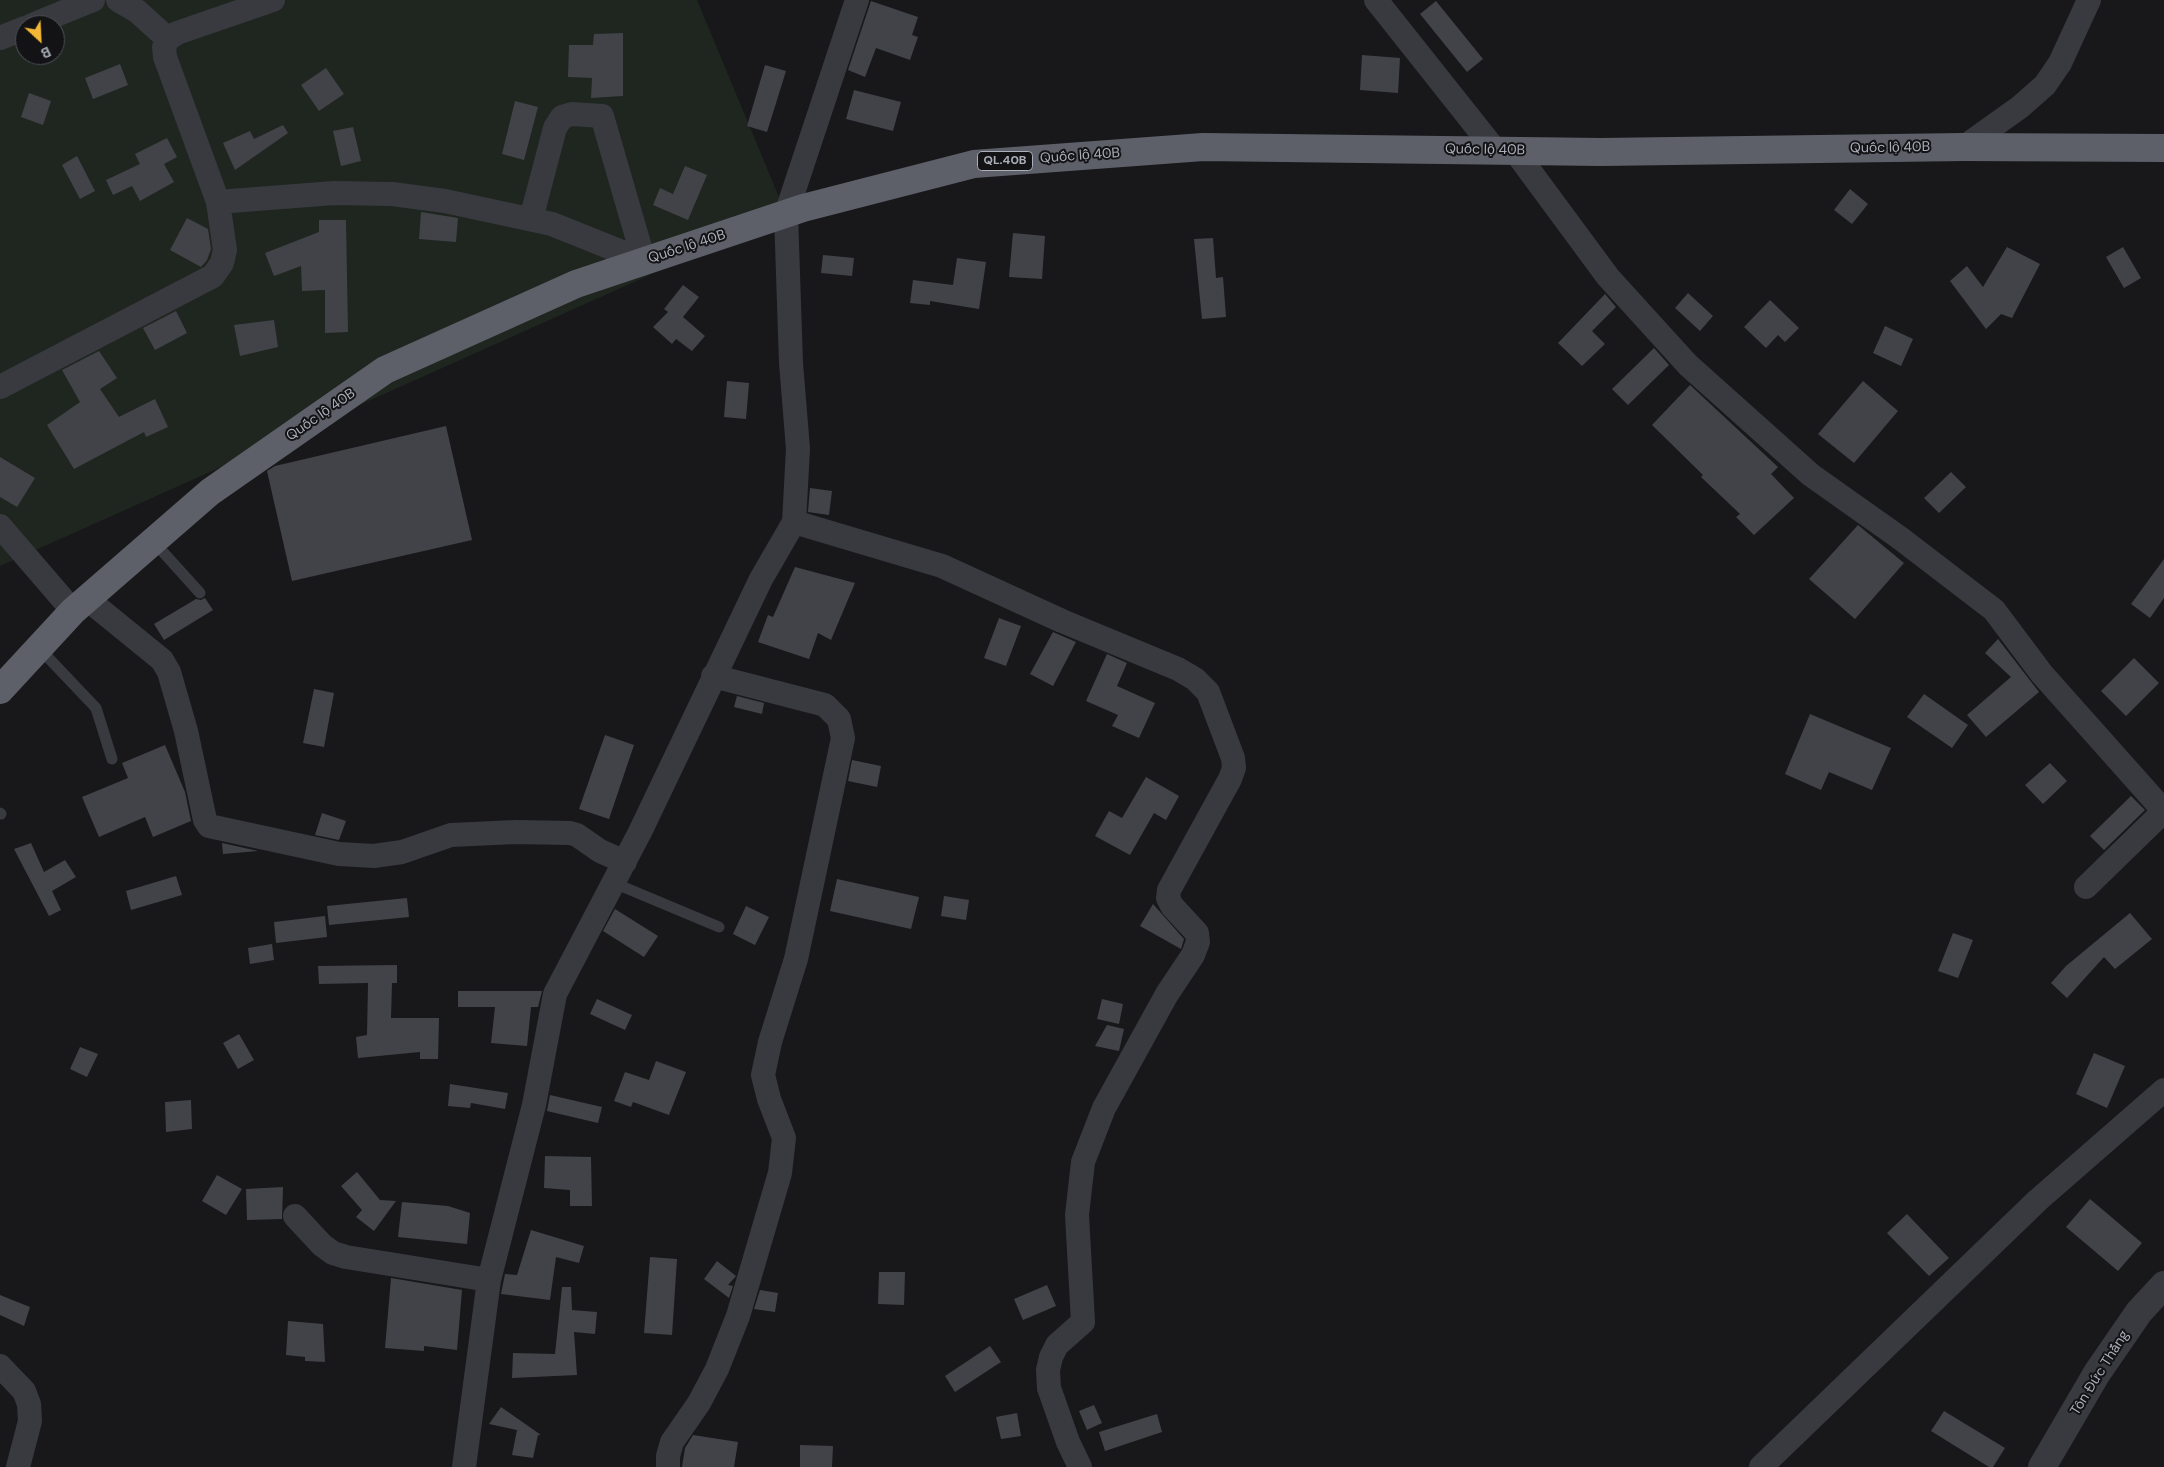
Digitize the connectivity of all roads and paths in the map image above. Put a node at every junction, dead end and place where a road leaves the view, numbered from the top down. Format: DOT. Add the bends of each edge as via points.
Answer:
graph roads {
  1 [pos="93,0"];
  2 [pos="118,0"];
  3 [pos="273,0"];
  4 [pos="857,0"];
  5 [pos="1376,0"];
  6 [pos="2090,0"];
  7 [pos="56,15"];
  8 [pos="15,32"];
  9 [pos="0,38"];
  10 [pos="168,39"];
  11 [pos="1964,147"];
  12 [pos="2164,148"];
  13 [pos="1505,150"];
  14 [pos="218,202"];
  15 [pos="786,214"];
  16 [pos="531,219"];
  17 [pos="644,261"];
  18 [pos="0,387"];
  19 [pos="794,522"];
  20 [pos="0,526"];
  21 [pos="153,541"];
  22 [pos="200,594"];
  23 [pos="80,605"];
  24 [pos="39,648"];
  25 [pos="713,676"];
  26 [pos="0,690"];
  27 [pos="112,759"];
  28 [pos="2164,811"];
  29 [pos="620,872"];
  30 [pos="2086,888"];
  31 [pos="719,927"];
  32 [pos="2164,1090"];
  33 [pos="295,1216"];
  34 [pos="488,1280"];
  35 [pos="2164,1285"];
  36 [pos="0,1366"];
  37 [pos="18,1467"];
  38 [pos="464,1467"];
  39 [pos="668,1467"];
  40 [pos="1080,1467"];
  41 [pos="1761,1467"];
  42 [pos="2042,1467"];
  1 -- 7 [label="street"];
  2 -- 10 [label="street" via="138,11"];
  3 -- 10 [label="street" via="196,25"];
  4 -- 15 [label="street"];
  5 -- 13 [label="street"];
  6 -- 11 [label="street" via="2060,63 2045,85"];
  8 -- 9 [label="street"];
  10 -- 14 [label="street" via="164,47 165,57"];
  11 -- 12 [label="highway, Quốc lộ 40B / QL.40B"];
  11 -- 13 [label="highway, Quốc lộ 40B / QL.40B"];
  13 -- 15 [label="highway, Quốc lộ 40B / QL.40B" via="1203,147 974,164"];
  13 -- 28 [label="street" via="1608,277 1688,365 1811,475 1994,610 2042,674"];
  14 -- 16 [label="street" via="334,193 392,194"];
  14 -- 18 [label="street" via="225,250 222,263 213,276"];
  15 -- 17 [label="highway, Quốc lộ 40B / QL.40B"];
  15 -- 19 [label="street" via="791,363 798,449"];
  16 -- 17 [label="street" via="588,237"];
  16 -- 17 [label="street" via="555,128 562,117 572,114 602,116"];
  17 -- 21 [label="highway, Quốc lộ 40B / QL.40B" via="576,284 385,370 210,492"];
  19 -- 25 [label="street" via="761,579"];
  19 -- 40 [label="street" via="942,566 1178,669 1208,692 1233,758 1230,779 1169,890 1172,906 1197,933 1198,942 1104,1108 1083,1162 1077,1215 1083,1322 1057,1345 1048,1370 1049,1388"];
  20 -- 23 [label="street"];
  21 -- 22 [label="lane"];
  21 -- 23 [label="highway, Quốc lộ 40B / QL.40B"];
  23 -- 24 [label="highway, Quốc lộ 40B / QL.40B"];
  23 -- 29 [label="street" via="162,660 169,672 186,731 209,826 339,854 374,856 394,854 451,835 570,833 600,851"];
  24 -- 26 [label="highway, Quốc lộ 40B / QL.40B"];
  24 -- 27 [label="lane" via="96,708"];
  25 -- 29 [label="street"];
  25 -- 39 [label="street" via="825,705 839,719 842,738 796,959 763,1075 768,1099 784,1138 780,1173 738,1316 717,1370 672,1442"];
  28 -- 30 [label="street"];
  29 -- 31 [label="lane"];
  29 -- 34 [label="street" via="555,994 534,1105"];
  32 -- 41 [label="street" via="2038,1200"];
  33 -- 34 [label="street" via="333,1253"];
  34 -- 38 [label="street"];
  35 -- 42 [label="street, Tôn Đức Thắng" via="2139,1312 2097,1373"];
  36 -- 37 [label="street" via="24,1391 29,1404 30,1421"];
}
